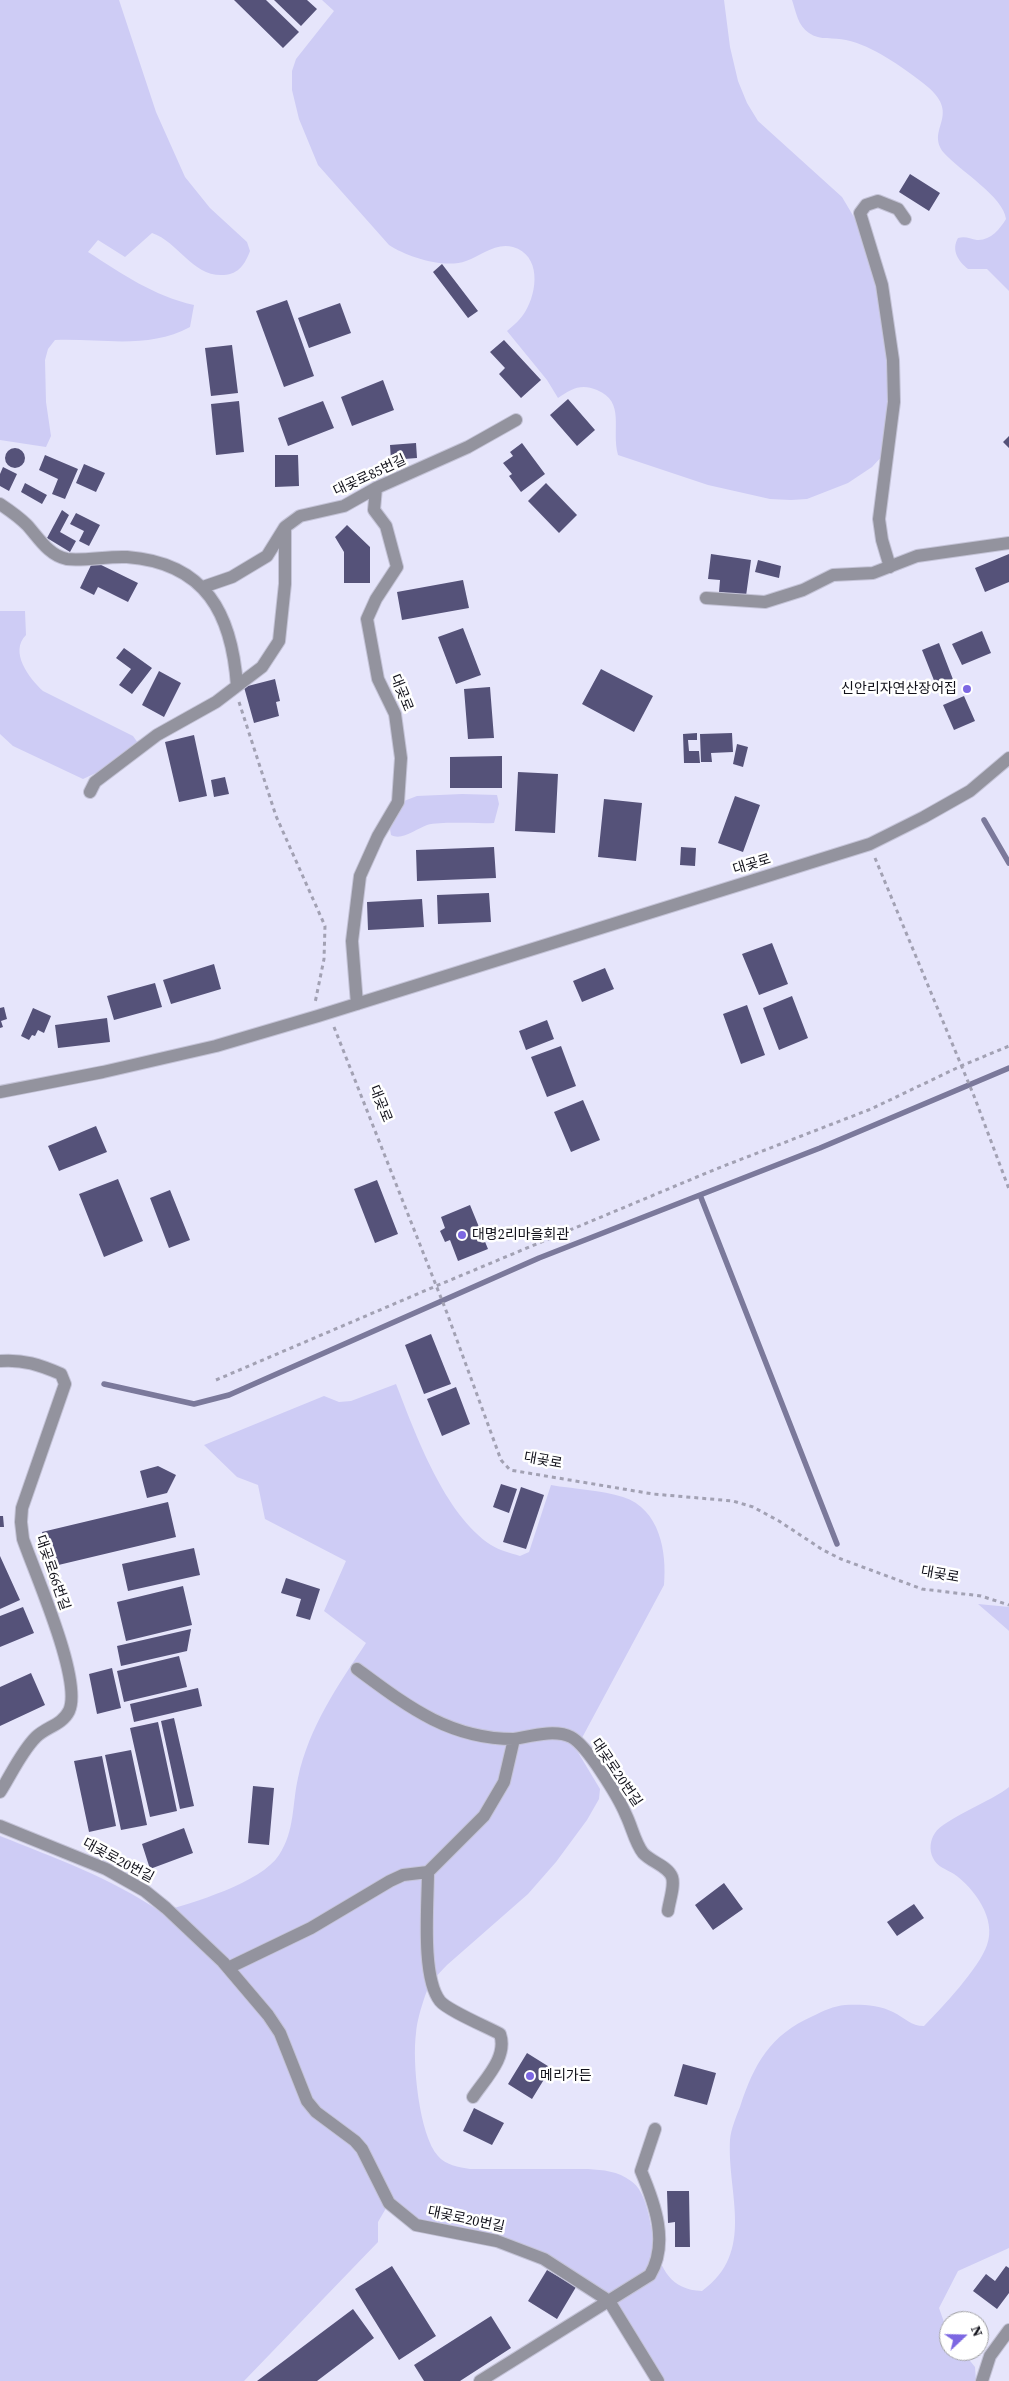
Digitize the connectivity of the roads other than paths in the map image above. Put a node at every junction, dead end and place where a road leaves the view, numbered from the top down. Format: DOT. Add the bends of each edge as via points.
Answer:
graph roads {
  1 [pos="905,219"];
  2 [pos="516,420"];
  3 [pos="376,488"];
  4 [pos="0,504"];
  5 [pos="285,527"];
  6 [pos="1009,543"];
  7 [pos="890,566"];
  8 [pos="203,587"];
  9 [pos="706,598"];
  10 [pos="237,686"];
  11 [pos="1009,758"];
  12 [pos="90,792"];
  13 [pos="357,1004"];
  14 [pos="0,1092"];
  15 [pos="0,1361"];
  16 [pos="357,1669"];
  17 [pos="514,1739"];
  18 [pos="0,1792"];
  19 [pos="0,1826"];
  20 [pos="428,1872"];
  21 [pos="668,1911"];
  22 [pos="228,1968"];
  23 [pos="474,2097"];
  24 [pos="654,2129"];
  25 [pos="610,2302"];
  26 [pos="1009,2330"];
  27 [pos="480,2381"];
  28 [pos="658,2381"];
  29 [pos="982,2381"];
  1 -- 7 [label="street" via="898,209 878,201 866,205 860,212 882,286 893,360 894,402 879,519"];
  2 -- 3 [label="street, 대곶로85번길" via="468,447"];
  3 -- 5 [label="street, 대곶로85번길" via="344,506 300,516"];
  3 -- 13 [label="street, 대곶로" via="374,510 386,526 397,567 376,599 367,620 378,680 395,714 401,758 398,802 360,876 352,941"];
  4 -- 8 [label="street" via="50,550 66,559 107,556 163,562"];
  5 -- 8 [label="street" via="267,556 232,577"];
  5 -- 10 [label="street" via="285,584 279,641 262,667"];
  6 -- 7 [label="street" via="917,556"];
  7 -- 9 [label="street" via="873,573 833,575 803,590 765,602"];
  8 -- 10 [label="street" via="230,635"];
  10 -- 12 [label="street" via="216,702 157,735 95,782"];
  11 -- 13 [label="street, 대곶로" via="970,791 870,844"];
  13 -- 14 [label="street, 대곶로" via="207,1048"];
  15 -- 18 [label="street, 대곶로66번길" via="19,1360 38,1365 61,1374 65,1384 22,1508 21,1522 29,1556 65,1657 72,1691 68,1713 35,1738"];
  16 -- 17 [label="street, 대곶로20번길" via="436,1722 474,1736"];
  17 -- 20 [label="street" via="504,1782 484,1816"];
  17 -- 21 [label="street, 대곶로20번길" via="554,1734 571,1737 582,1747 626,1813 644,1853 669,1871 673,1879"];
  19 -- 22 [label="street, 대곶로20번길" via="84,1859 145,1891"];
  20 -- 22 [label="street" via="403,1875 390,1881 312,1928"];
  20 -- 23 [label="street" via="429,1972 433,1988 440,2002 500,2034 503,2042 500,2057"];
  22 -- 25 [label="street, 대곶로20번길" via="280,2033 307,2101 362,2149 389,2203 416,2225 497,2240 544,2259"];
  24 -- 25 [label="street" via="641,2172 652,2197 659,2231 660,2248 656,2264 650,2275"];
  25 -- 27 [label="street"];
  25 -- 28 [label="street, 대곶로20번길"];
  26 -- 29 [label="street" via="990,2356"];
}
